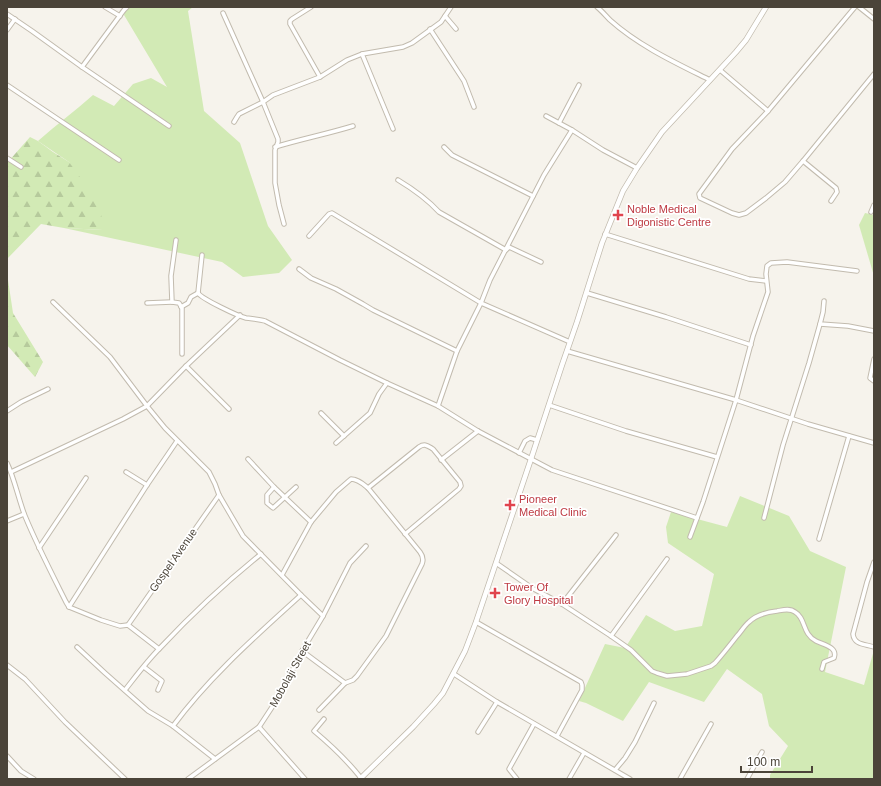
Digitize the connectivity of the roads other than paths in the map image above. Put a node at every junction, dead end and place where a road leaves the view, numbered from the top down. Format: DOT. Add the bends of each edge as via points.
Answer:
graph roads {
  1 [pos="105,7"];
  2 [pos="127,7"];
  3 [pos="311,7"];
  4 [pos="451,7"];
  5 [pos="597,7"];
  6 [pos="766,7"];
  7 [pos="855,7"];
  8 [pos="859,7"];
  9 [pos="223,13"];
  10 [pos="7,14"];
  11 [pos="120,16"];
  12 [pos="446,16"];
  13 [pos="15,19"];
  14 [pos="874,19"];
  15 [pos="456,29"];
  16 [pos="7,30"];
  17 [pos="430,30"];
  18 [pos="362,54"];
  19 [pos="82,67"];
  20 [pos="720,70"];
  21 [pos="874,74"];
  22 [pos="320,77"];
  23 [pos="710,80"];
  24 [pos="579,85"];
  25 [pos="7,86"];
  26 [pos="263,102"];
  27 [pos="474,107"];
  28 [pos="768,110"];
  29 [pos="546,116"];
  30 [pos="234,122"];
  31 [pos="559,123"];
  32 [pos="169,126"];
  33 [pos="353,126"];
  34 [pos="393,129"];
  35 [pos="572,130"];
  36 [pos="276,147"];
  37 [pos="444,147"];
  38 [pos="7,158"];
  39 [pos="119,160"];
  40 [pos="804,161"];
  41 [pos="21,167"];
  42 [pos="637,168"];
  43 [pos="398,180"];
  44 [pos="533,196"];
  45 [pos="831,201"];
  46 [pos="874,205"];
  47 [pos="871,212"];
  48 [pos="284,224"];
  49 [pos="605,234"];
  50 [pos="309,236"];
  51 [pos="176,240"];
  52 [pos="506,250"];
  53 [pos="202,255"];
  54 [pos="541,262"];
  55 [pos="299,269"];
  56 [pos="857,271"];
  57 [pos="766,281"];
  58 [pos="586,293"];
  59 [pos="198,294"];
  60 [pos="824,300"];
  61 [pos="53,302"];
  62 [pos="172,302"];
  63 [pos="481,302"];
  64 [pos="148,303"];
  65 [pos="181,307"];
  66 [pos="240,315"];
  67 [pos="820,324"];
  68 [pos="874,331"];
  69 [pos="570,342"];
  70 [pos="751,345"];
  71 [pos="457,351"];
  72 [pos="567,351"];
  73 [pos="182,354"];
  74 [pos="874,359"];
  75 [pos="186,366"];
  76 [pos="874,381"];
  77 [pos="387,384"];
  78 [pos="48,389"];
  79 [pos="736,400"];
  80 [pos="549,405"];
  81 [pos="147,406"];
  82 [pos="438,406"];
  83 [pos="230,409"];
  84 [pos="7,411"];
  85 [pos="321,413"];
  86 [pos="791,418"];
  87 [pos="478,432"];
  88 [pos="344,436"];
  89 [pos="849,436"];
  90 [pos="537,440"];
  91 [pos="177,441"];
  92 [pos="336,443"];
  93 [pos="874,443"];
  94 [pos="519,453"];
  95 [pos="717,457"];
  96 [pos="248,459"];
  97 [pos="531,459"];
  98 [pos="441,460"];
  99 [pos="7,463"];
  100 [pos="11,472"];
  101 [pos="126,472"];
  102 [pos="86,478"];
  103 [pos="147,485"];
  104 [pos="274,487"];
  105 [pos="296,487"];
  106 [pos="368,488"];
  107 [pos="219,495"];
  108 [pos="285,497"];
  109 [pos="24,514"];
  110 [pos="697,518"];
  111 [pos="764,518"];
  112 [pos="7,521"];
  113 [pos="311,522"];
  114 [pos="405,534"];
  115 [pos="616,535"];
  116 [pos="690,537"];
  117 [pos="819,539"];
  118 [pos="366,546"];
  119 [pos="39,548"];
  120 [pos="261,554"];
  121 [pos="667,559"];
  122 [pos="874,562"];
  123 [pos="496,563"];
  124 [pos="282,575"];
  125 [pos="301,595"];
  126 [pos="562,604"];
  127 [pos="70,606"];
  128 [pos="322,616"];
  129 [pos="476,622"];
  130 [pos="128,625"];
  131 [pos="610,636"];
  132 [pos="77,647"];
  133 [pos="874,647"];
  134 [pos="159,648"];
  135 [pos="302,651"];
  136 [pos="7,665"];
  137 [pos="144,667"];
  138 [pos="822,669"];
  139 [pos="454,674"];
  140 [pos="345,683"];
  141 [pos="125,690"];
  142 [pos="158,690"];
  143 [pos="497,702"];
  144 [pos="654,703"];
  145 [pos="319,710"];
  146 [pos="324,719"];
  147 [pos="534,724"];
  148 [pos="711,724"];
  149 [pos="173,726"];
  150 [pos="259,727"];
  151 [pos="478,732"];
  152 [pos="556,736"];
  153 [pos="762,752"];
  154 [pos="584,753"];
  155 [pos="7,756"];
  156 [pos="215,759"];
  157 [pos="616,770"];
  158 [pos="34,779"];
  159 [pos="125,779"];
  160 [pos="188,779"];
  161 [pos="305,779"];
  162 [pos="360,779"];
  163 [pos="517,779"];
  164 [pos="569,779"];
  165 [pos="630,779"];
  166 [pos="680,779"];
  167 [pos="747,779"];
  1 -- 11 [label="street"];
  2 -- 11 [label="street"];
  3 -- 22 [label="street" via="292,19 290,24"];
  4 -- 12 [label="street"];
  5 -- 23 [label="street" via="636,39"];
  6 -- 20 [label="street" via="746,40"];
  7 -- 28 [label="street"];
  8 -- 14 [label="street"];
  9 -- 26 [label="street"];
  10 -- 13 [label="street"];
  11 -- 19 [label="street"];
  12 -- 15 [label="street"];
  12 -- 17 [label="street"];
  13 -- 16 [label="street"];
  13 -- 19 [label="street"];
  17 -- 18 [label="street" via="403,47"];
  17 -- 27 [label="street" via="464,81"];
  18 -- 22 [label="street"];
  18 -- 34 [label="street"];
  19 -- 32 [label="street"];
  20 -- 23 [label="street"];
  20 -- 28 [label="street"];
  21 -- 40 [label="street"];
  22 -- 26 [label="street" via="273,95"];
  23 -- 42 [label="street" via="662,132"];
  24 -- 31 [label="street"];
  25 -- 39 [label="street"];
  26 -- 30 [label="street" via="239,114"];
  26 -- 36 [label="street" via="278,139"];
  28 -- 40 [label="street" via="732,149 699,194 700,198 742,215 785,182"];
  29 -- 31 [label="street"];
  31 -- 35 [label="street"];
  33 -- 36 [label="street"];
  35 -- 42 [label="street"];
  35 -- 44 [label="street"];
  36 -- 48 [label="street" via="275,182"];
  37 -- 44 [label="street" via="452,155"];
  38 -- 41 [label="street"];
  40 -- 45 [label="street" via="836,188 837,192"];
  42 -- 49 [label="street" via="623,190"];
  43 -- 52 [label="street" via="411,187 439,212"];
  44 -- 52 [label="street"];
  46 -- 47 [label="street"];
  49 -- 57 [label="street" via="749,279"];
  49 -- 58 [label="street"];
  50 -- 63 [label="street" via="332,213"];
  51 -- 62 [label="street"];
  52 -- 54 [label="street" via="509,247"];
  52 -- 63 [label="street"];
  53 -- 59 [label="street"];
  55 -- 71 [label="street" via="311,278"];
  56 -- 57 [label="street" via="776,262 767,266"];
  57 -- 70 [label="street" via="768,292"];
  58 -- 69 [label="street"];
  58 -- 70 [label="street"];
  59 -- 65 [label="street"];
  59 -- 66 [label="street"];
  60 -- 67 [label="street"];
  61 -- 81 [label="street" via="110,357"];
  62 -- 64 [label="street"];
  62 -- 65 [label="street" via="179,303"];
  63 -- 69 [label="street"];
  63 -- 71 [label="street"];
  65 -- 73 [label="street"];
  66 -- 75 [label="street"];
  66 -- 77 [label="street" via="265,321"];
  67 -- 68 [label="street"];
  67 -- 86 [label="street"];
  69 -- 72 [label="street"];
  70 -- 79 [label="street"];
  71 -- 82 [label="street"];
  72 -- 79 [label="street"];
  72 -- 80 [label="street"];
  74 -- 76 [label="street" via="870,378"];
  75 -- 81 [label="street"];
  75 -- 83 [label="street"];
  77 -- 82 [label="street"];
  77 -- 88 [label="street" via="370,413"];
  78 -- 84 [label="street"];
  79 -- 86 [label="street"];
  79 -- 95 [label="street"];
  80 -- 90 [label="street"];
  80 -- 95 [label="street" via="626,431"];
  81 -- 91 [label="street"];
  81 -- 100 [label="street"];
  82 -- 87 [label="street"];
  85 -- 88 [label="street"];
  86 -- 89 [label="street"];
  86 -- 111 [label="street"];
  87 -- 94 [label="street"];
  87 -- 98 [label="street"];
  88 -- 92 [label="street"];
  89 -- 93 [label="street"];
  89 -- 117 [label="street"];
  90 -- 94 [label="street" via="530,438 525,441"];
  90 -- 97 [label="street"];
  91 -- 103 [label="street"];
  91 -- 107 [label="street" via="209,472"];
  94 -- 97 [label="street"];
  95 -- 110 [label="street"];
  96 -- 104 [label="street"];
  97 -- 110 [label="street" via="552,470"];
  97 -- 123 [label="street"];
  98 -- 106 [label="street" via="433,449 422,446"];
  98 -- 114 [label="street" via="460,482 460,488"];
  99 -- 100 [label="street"];
  100 -- 109 [label="street"];
  101 -- 103 [label="street"];
  102 -- 119 [label="street"];
  103 -- 127 [label="street"];
  104 -- 108 [label="street"];
  104 -- 108 [label="street" via="267,495 267,503 273,508"];
  105 -- 108 [label="street"];
  106 -- 113 [label="street" via="353,479 349,480"];
  106 -- 114 [label="street"];
  107 -- 120 [label="street" via="243,536"];
  107 -- 130 [label="street, Gospel Avenue"];
  108 -- 113 [label="street"];
  109 -- 112 [label="street"];
  109 -- 119 [label="street"];
  110 -- 116 [label="street"];
  113 -- 124 [label="street"];
  114 -- 140 [label="street" via="423,556 422,564 386,636 357,676"];
  115 -- 126 [label="street"];
  118 -- 128 [label="street, Mobolaji Street" via="350,563"];
  119 -- 127 [label="street"];
  120 -- 124 [label="street"];
  120 -- 134 [label="street" via="217,591"];
  121 -- 131 [label="street"];
  122 -- 133 [label="street" via="853,634 856,642"];
  123 -- 126 [label="street" via="532,588"];
  123 -- 129 [label="street"];
  124 -- 125 [label="street"];
  125 -- 128 [label="street"];
  125 -- 149 [label="street" via="243,648 188,706"];
  126 -- 131 [label="street"];
  127 -- 130 [label="street" via="101,620 120,626"];
  128 -- 135 [label="street, Mobolaji Street"];
  129 -- 139 [label="street"];
  129 -- 152 [label="street" via="580,682 582,690"];
  130 -- 134 [label="street"];
  131 -- 138 [label="street" via="658,673 667,676 687,674 715,663 756,616 789,610 799,615 809,636 835,652 834,658 825,662"];
  132 -- 141 [label="street"];
  134 -- 137 [label="street"];
  135 -- 140 [label="street"];
  135 -- 150 [label="street, Mobolaji Street" via="280,695"];
  136 -- 159 [label="street" via="25,679 64,722"];
  137 -- 141 [label="street"];
  137 -- 142 [label="street" via="162,680"];
  139 -- 143 [label="street"];
  139 -- 162 [label="street" via="434,704"];
  140 -- 145 [label="street"];
  141 -- 149 [label="street" via="148,711"];
  143 -- 147 [label="street"];
  143 -- 151 [label="street"];
  144 -- 157 [label="street" via="635,742"];
  146 -- 162 [label="street" via="314,731 347,761"];
  147 -- 152 [label="street"];
  147 -- 163 [label="street" via="509,770"];
  148 -- 166 [label="street"];
  149 -- 156 [label="street"];
  150 -- 156 [label="street, Mobolaji Street"];
  150 -- 161 [label="street"];
  152 -- 154 [label="street"];
  153 -- 167 [label="street"];
  154 -- 157 [label="street"];
  154 -- 164 [label="street"];
  155 -- 158 [label="street" via="21,771"];
  156 -- 160 [label="street, Mobolaji Street"];
  157 -- 165 [label="street"];
}
